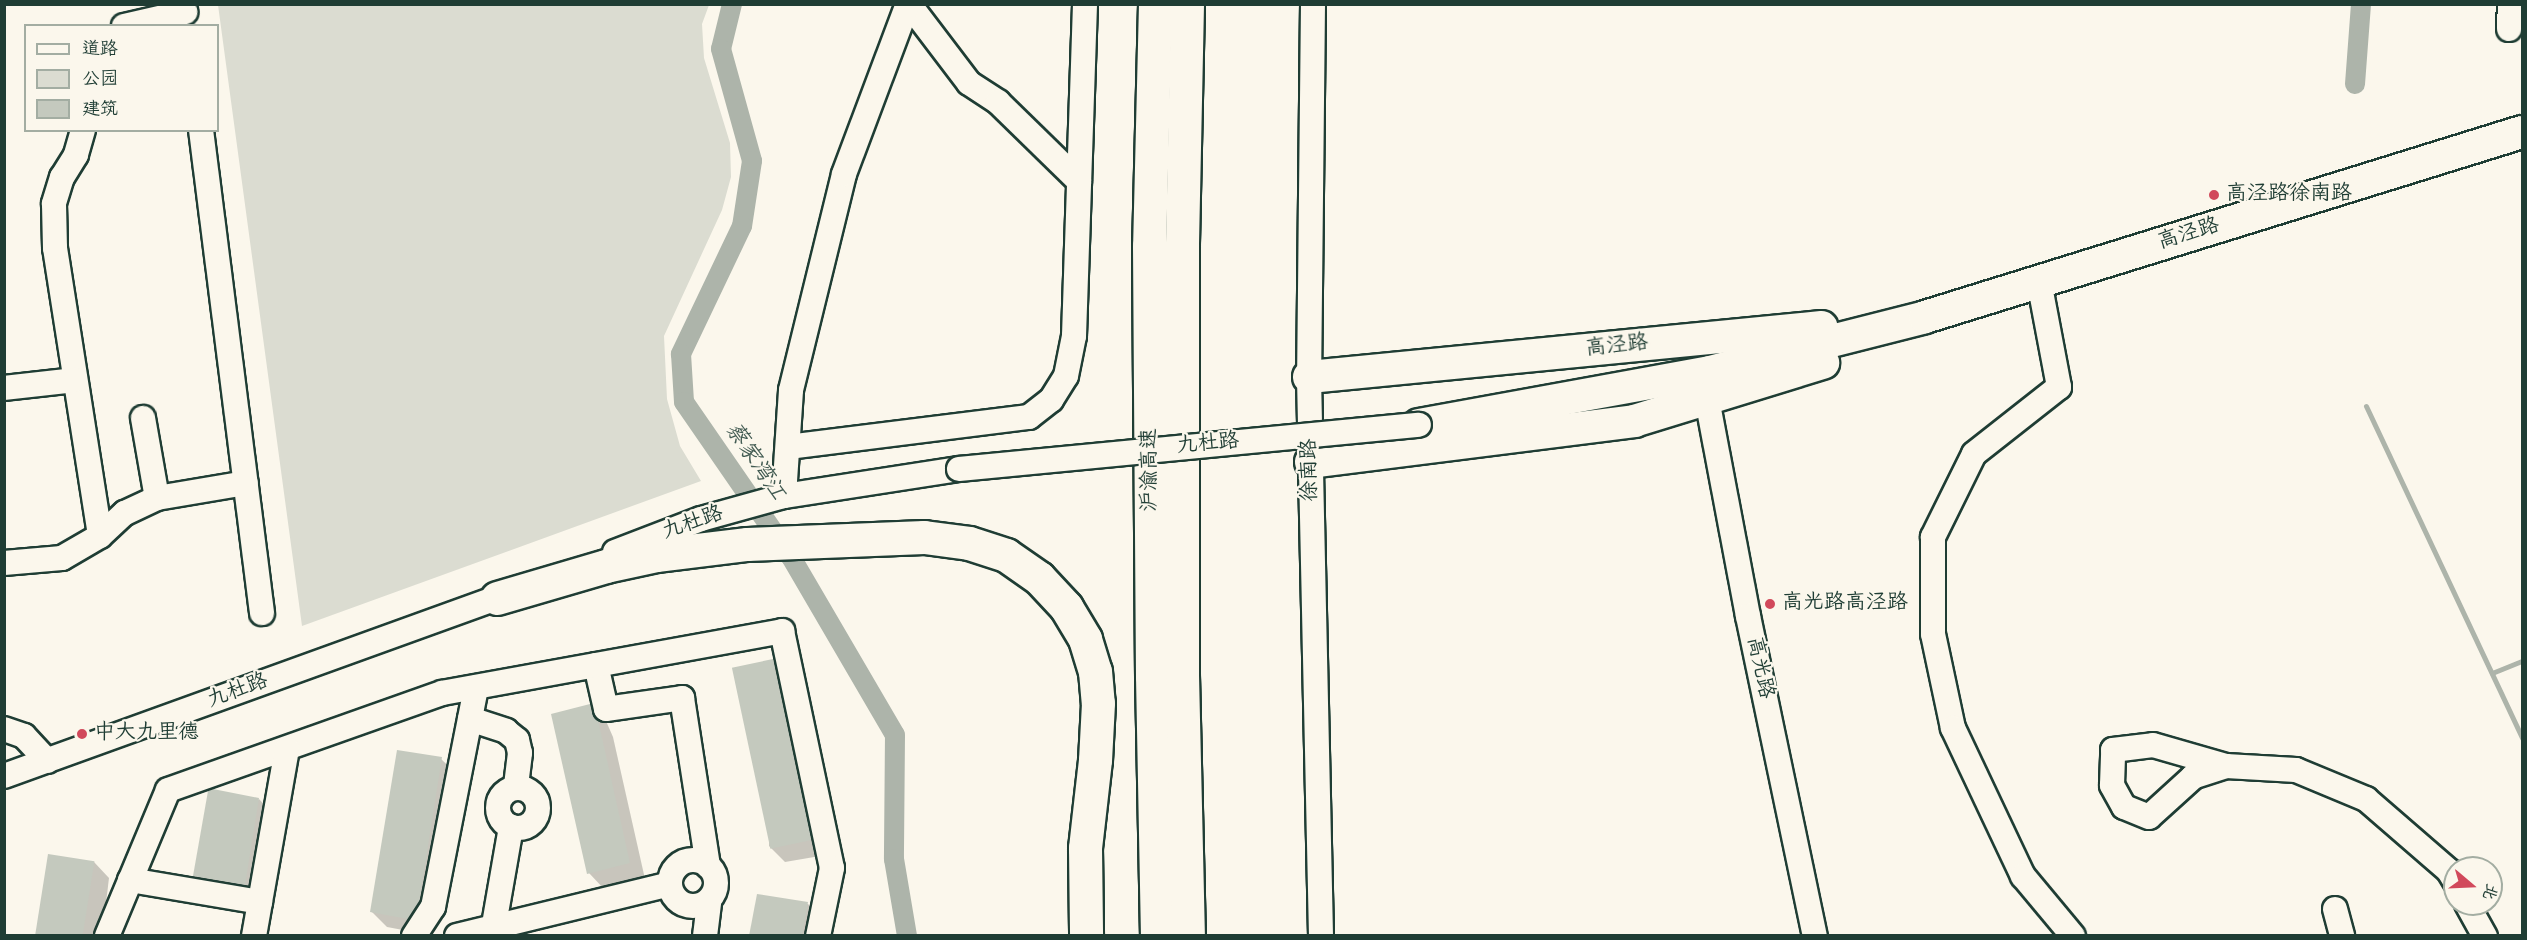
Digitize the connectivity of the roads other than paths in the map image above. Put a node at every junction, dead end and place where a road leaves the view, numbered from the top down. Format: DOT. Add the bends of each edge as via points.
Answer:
graph roads {
  1 [pos="909,4"];
  2 [pos="1084,4"];
  3 [pos="1155,4"];
  4 [pos="1187,4"];
  5 [pos="1313,4"];
  6 [pos="2510,4"];
  7 [pos="186,14"];
  8 [pos="134,24"];
  9 [pos="2509,29"];
  10 [pos="82,132"];
  11 [pos="201,132"];
  12 [pos="2523,132"];
  13 [pos="1079,181"];
  14 [pos="2039,281"];
  15 [pos="1925,317"];
  16 [pos="1309,377"];
  17 [pos="75,380"];
  18 [pos="4,388"];
  19 [pos="1707,399"];
  20 [pos="143,418"];
  21 [pos="1419,425"];
  22 [pos="788,447"];
  23 [pos="1311,462"];
  24 [pos="246,483"];
  25 [pos="784,496"];
  26 [pos="157,498"];
  27 [pos="100,536"];
  28 [pos="4,562"];
  29 [pos="497,598"];
  30 [pos="262,613"];
  31 [pos="596,665"];
  32 [pos="476,687"];
  33 [pos="470,719"];
  34 [pos="4,729"];
  35 [pos="287,749"];
  36 [pos="48,761"];
  37 [pos="2226,766"];
  38 [pos="4,776"];
  39 [pos="708,866"];
  40 [pos="2443,866"];
  41 [pos="130,879"];
  42 [pos="670,884"];
  43 [pos="709,901"];
  44 [pos="260,902"];
  45 [pos="2335,909"];
  46 [pos="2473,916"];
  47 [pos="492,931"];
  48 [pos="107,936"];
  49 [pos="254,936"];
  50 [pos="414,936"];
  51 [pos="457,936"];
  52 [pos="705,936"];
  53 [pos="818,936"];
  54 [pos="1086,936"];
  55 [pos="1157,936"];
  56 [pos="1188,936"];
  57 [pos="1322,936"];
  58 [pos="1815,936"];
  59 [pos="2073,936"];
  60 [pos="2342,936"];
  61 [pos="2484,936"];
  1 -- 13 [label="street" via="969,83 998,102"];
  1 -- 22 [label="street" via="844,174 791,390"];
  2 -- 13 [label="street"];
  3 -- 55 [label="highway, 沪渝高速" via="1149,258"];
  4 -- 56 [label="highway, 沪渝高速" via="1182,580"];
  5 -- 16 [label="street, 徐南路"];
  6 -- 9 [label="street"];
  7 -- 8 [label="street"];
  10 -- 17 [label="street" via="54,204 55,248"];
  11 -- 24 [label="street"];
  12 -- 14 [label="main road, 高泾路"];
  13 -- 22 [label="street" via="1074,336 1066,376 1051,400 1029,417"];
  14 -- 15 [label="main road, 高泾路"];
  14 -- 59 [label="street" via="2059,387 1974,454 1934,537 1933,633 1953,728 2023,876"];
  15 -- 16 [label="main road, 高泾路"];
  15 -- 19 [label="main road, 高泾路" via="1850,355"];
  15 -- 21 [label="main road, 高泾路" via="1710,372"];
  16 -- 23 [label="street, 徐南路"];
  17 -- 18 [label="street"];
  17 -- 27 [label="street"];
  19 -- 23 [label="main road, 高泾路" via="1634,421"];
  19 -- 58 [label="street, 高光路"];
  20 -- 26 [label="street"];
  21 -- 25 [label="street, 九杜路, bridge" via="959,469"];
  22 -- 25 [label="street"];
  23 -- 57 [label="street, 徐南路"];
  24 -- 26 [label="street"];
  24 -- 30 [label="street"];
  25 -- 29 [label="street, 九杜路" via="701,519"];
  26 -- 27 [label="street" via="125,513"];
  27 -- 28 [label="street" via="62,558"];
  29 -- 36 [label="street, 九杜路"];
  29 -- 54 [label="highway" via="646,557 747,544 924,537 969,543 1006,555 1039,578 1066,607 1085,639 1095,671 1098,703 1085,848"];
  31 -- 32 [label="street"];
  31 -- 39 [label="street" via="606,709 682,698"];
  31 -- 53 [label="street" via="782,631 832,868"];
  32 -- 33 [label="street"];
  32 -- 35 [label="street" via="442,693"];
  33 -- 47 [label="street" via="506,730 517,740 520,753 516,788 504,794 498,806 501,819 511,827"];
  33 -- 50 [label="street" via="433,907"];
  34 -- 36 [label="street" via="24,736"];
  35 -- 41 [label="street" via="168,790"];
  35 -- 44 [label="street"];
  36 -- 38 [label="street, 九杜路"];
  37 -- 40 [label="street" via="2296,770 2366,799"];
  39 -- 42 [label="street" via="687,861 675,869"];
  39 -- 43 [label="street" via="716,879"];
  41 -- 44 [label="street"];
  41 -- 48 [label="street"];
  42 -- 43 [label="street" via="675,898 687,906"];
  42 -- 47 [label="street"];
  43 -- 52 [label="street"];
  44 -- 49 [label="street"];
  45 -- 60 [label="street"];
  46 -- 61 [label="street"];
  47 -- 51 [label="street"];
}
